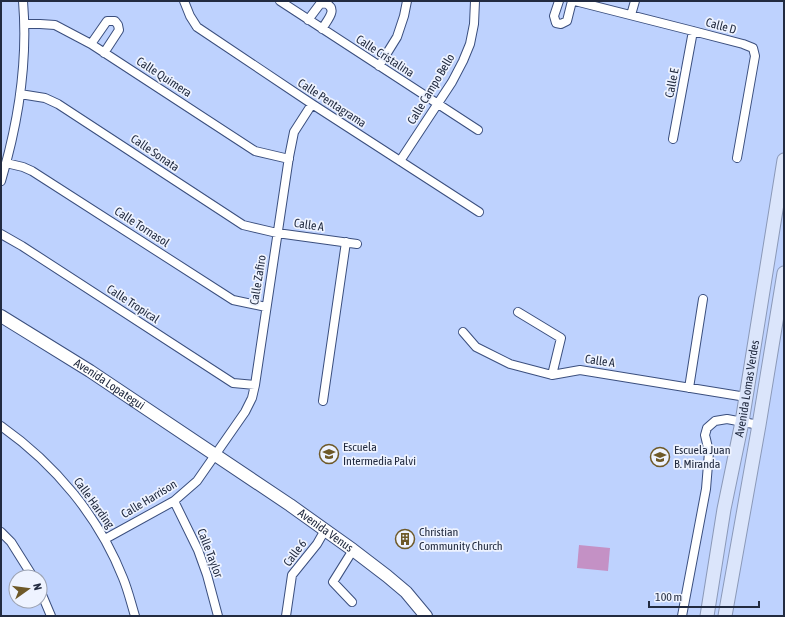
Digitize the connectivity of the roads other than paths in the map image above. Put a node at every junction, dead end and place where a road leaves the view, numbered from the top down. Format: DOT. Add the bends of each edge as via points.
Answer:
graph roads {
  1 [pos="23,1"];
  2 [pos="184,1"];
  3 [pos="280,1"];
  4 [pos="407,1"];
  5 [pos="475,1"];
  6 [pos="559,1"];
  7 [pos="572,1"];
  8 [pos="575,1"];
  9 [pos="635,1"];
  10 [pos="631,15"];
  11 [pos="308,20"];
  12 [pos="25,24"];
  13 [pos="322,29"];
  14 [pos="693,31"];
  15 [pos="91,44"];
  16 [pos="104,53"];
  17 [pos="379,66"];
  18 [pos="20,94"];
  19 [pos="312,104"];
  20 [pos="437,104"];
  21 [pos="478,130"];
  22 [pos="673,139"];
  23 [pos="738,158"];
  24 [pos="289,159"];
  25 [pos="784,160"];
  26 [pos="400,162"];
  27 [pos="6,163"];
  28 [pos="1,181"];
  29 [pos="479,212"];
  30 [pos="277,233"];
  31 [pos="1,234"];
  32 [pos="346,242"];
  33 [pos="357,244"];
  34 [pos="784,273"];
  35 [pos="703,299"];
  36 [pos="266,307"];
  37 [pos="518,312"];
  38 [pos="1,316"];
  39 [pos="463,332"];
  40 [pos="552,375"];
  41 [pos="255,385"];
  42 [pos="689,388"];
  43 [pos="746,397"];
  44 [pos="323,401"];
  45 [pos="742,422"];
  46 [pos="759,425"];
  47 [pos="1,426"];
  48 [pos="216,455"];
  49 [pos="174,501"];
  50 [pos="325,530"];
  51 [pos="1,532"];
  52 [pos="105,539"];
  53 [pos="353,550"];
  54 [pos="28,569"];
  55 [pos="352,602"];
  56 [pos="135,616"];
  57 [pos="218,616"];
  58 [pos="286,616"];
  59 [pos="426,616"];
  60 [pos="682,616"];
  61 [pos="707,616"];
  62 [pos="724,616"];
  1 -- 12 [label="street"];
  2 -- 19 [label="street, Calle Pentagrama" via="197,27"];
  3 -- 11 [label="street, Calle Cristalina"];
  4 -- 17 [label="street" via="397,37"];
  5 -- 20 [label="street, Calle Campo Bello" via="470,44 452,82"];
  6 -- 7 [label="street" via="554,16 558,24 567,21"];
  8 -- 10 [label="street, Calle D"];
  9 -- 10 [label="street"];
  10 -- 14 [label="street, Calle D"];
  11 -- 13 [label="street, Calle Cristalina"];
  11 -- 13 [label="street" via="320,4 329,5 332,12"];
  12 -- 15 [label="street, Calle Quimera" via="55,26"];
  12 -- 18 [label="street"];
  13 -- 17 [label="street, Calle Cristalina"];
  14 -- 22 [label="street, Calle E"];
  14 -- 23 [label="street, Calle D" via="743,44 753,48 756,56"];
  15 -- 16 [label="street, Calle Quimera"];
  15 -- 16 [label="street" via="107,21 115,21 119,30"];
  16 -- 24 [label="street, Calle Quimera" via="255,150"];
  17 -- 20 [label="street, Calle Cristalina"];
  18 -- 27 [label="street"];
  18 -- 30 [label="street, Calle Sonata" via="45,98 58,104 243,225"];
  19 -- 24 [label="street, Calle Zafiro" via="294,132"];
  19 -- 26 [label="street, Calle Pentagrama"];
  20 -- 21 [label="street, Calle Cristalina"];
  20 -- 26 [label="street, Calle Campo Bello"];
  24 -- 30 [label="street, Calle Zafiro"];
  25 -- 43 [label="main road, Avenida Lomas Verdes"];
  26 -- 29 [label="street, Calle Pentagrama"];
  27 -- 28 [label="street"];
  27 -- 36 [label="street, Calle Tornasol" via="32,171 233,300"];
  30 -- 32 [label="street, Calle A"];
  30 -- 36 [label="street, Calle Zafiro"];
  31 -- 41 [label="street, Calle Tropical" via="233,383"];
  32 -- 33 [label="street, Calle A"];
  32 -- 44 [label="street"];
  34 -- 46 [label="main road, Avenida Lomas Verdes"];
  35 -- 42 [label="street"];
  36 -- 41 [label="street, Calle Zafiro"];
  37 -- 40 [label="street" via="561,338"];
  38 -- 48 [label="street, Avenida Lopategui" via="90,371"];
  39 -- 40 [label="street, Calle A" via="476,346 510,364"];
  40 -- 42 [label="street, Calle A" via="580,370"];
  41 -- 48 [label="street, Calle Zafiro" via="245,412"];
  42 -- 43 [label="street, Calle A"];
  43 -- 45 [label="main road, Avenida Lomas Verdes"];
  45 -- 46 [label="street"];
  45 -- 60 [label="street" via="720,420 707,428 705,435 709,452 706,489"];
  45 -- 61 [label="main road, Avenida Lomas Verdes" via="724,509"];
  46 -- 62 [label="main road, Avenida Lomas Verdes"];
  47 -- 52 [label="street, Calle Harding" via="54,470"];
  48 -- 49 [label="street, Calle Harrison" via="197,481"];
  48 -- 50 [label="street, Avenida Venus"];
  49 -- 52 [label="street, Calle Harrison"];
  49 -- 57 [label="street, Calle Taylor" via="207,575"];
  50 -- 53 [label="street, Avenida Venus"];
  50 -- 58 [label="street, Calle 6" via="292,575"];
  51 -- 54 [label="street" via="11,542"];
  52 -- 56 [label="street, Calle Harding" via="124,578"];
  53 -- 55 [label="street" via="333,582"];
  53 -- 59 [label="street, Avenida Venus" via="406,592"];
}
